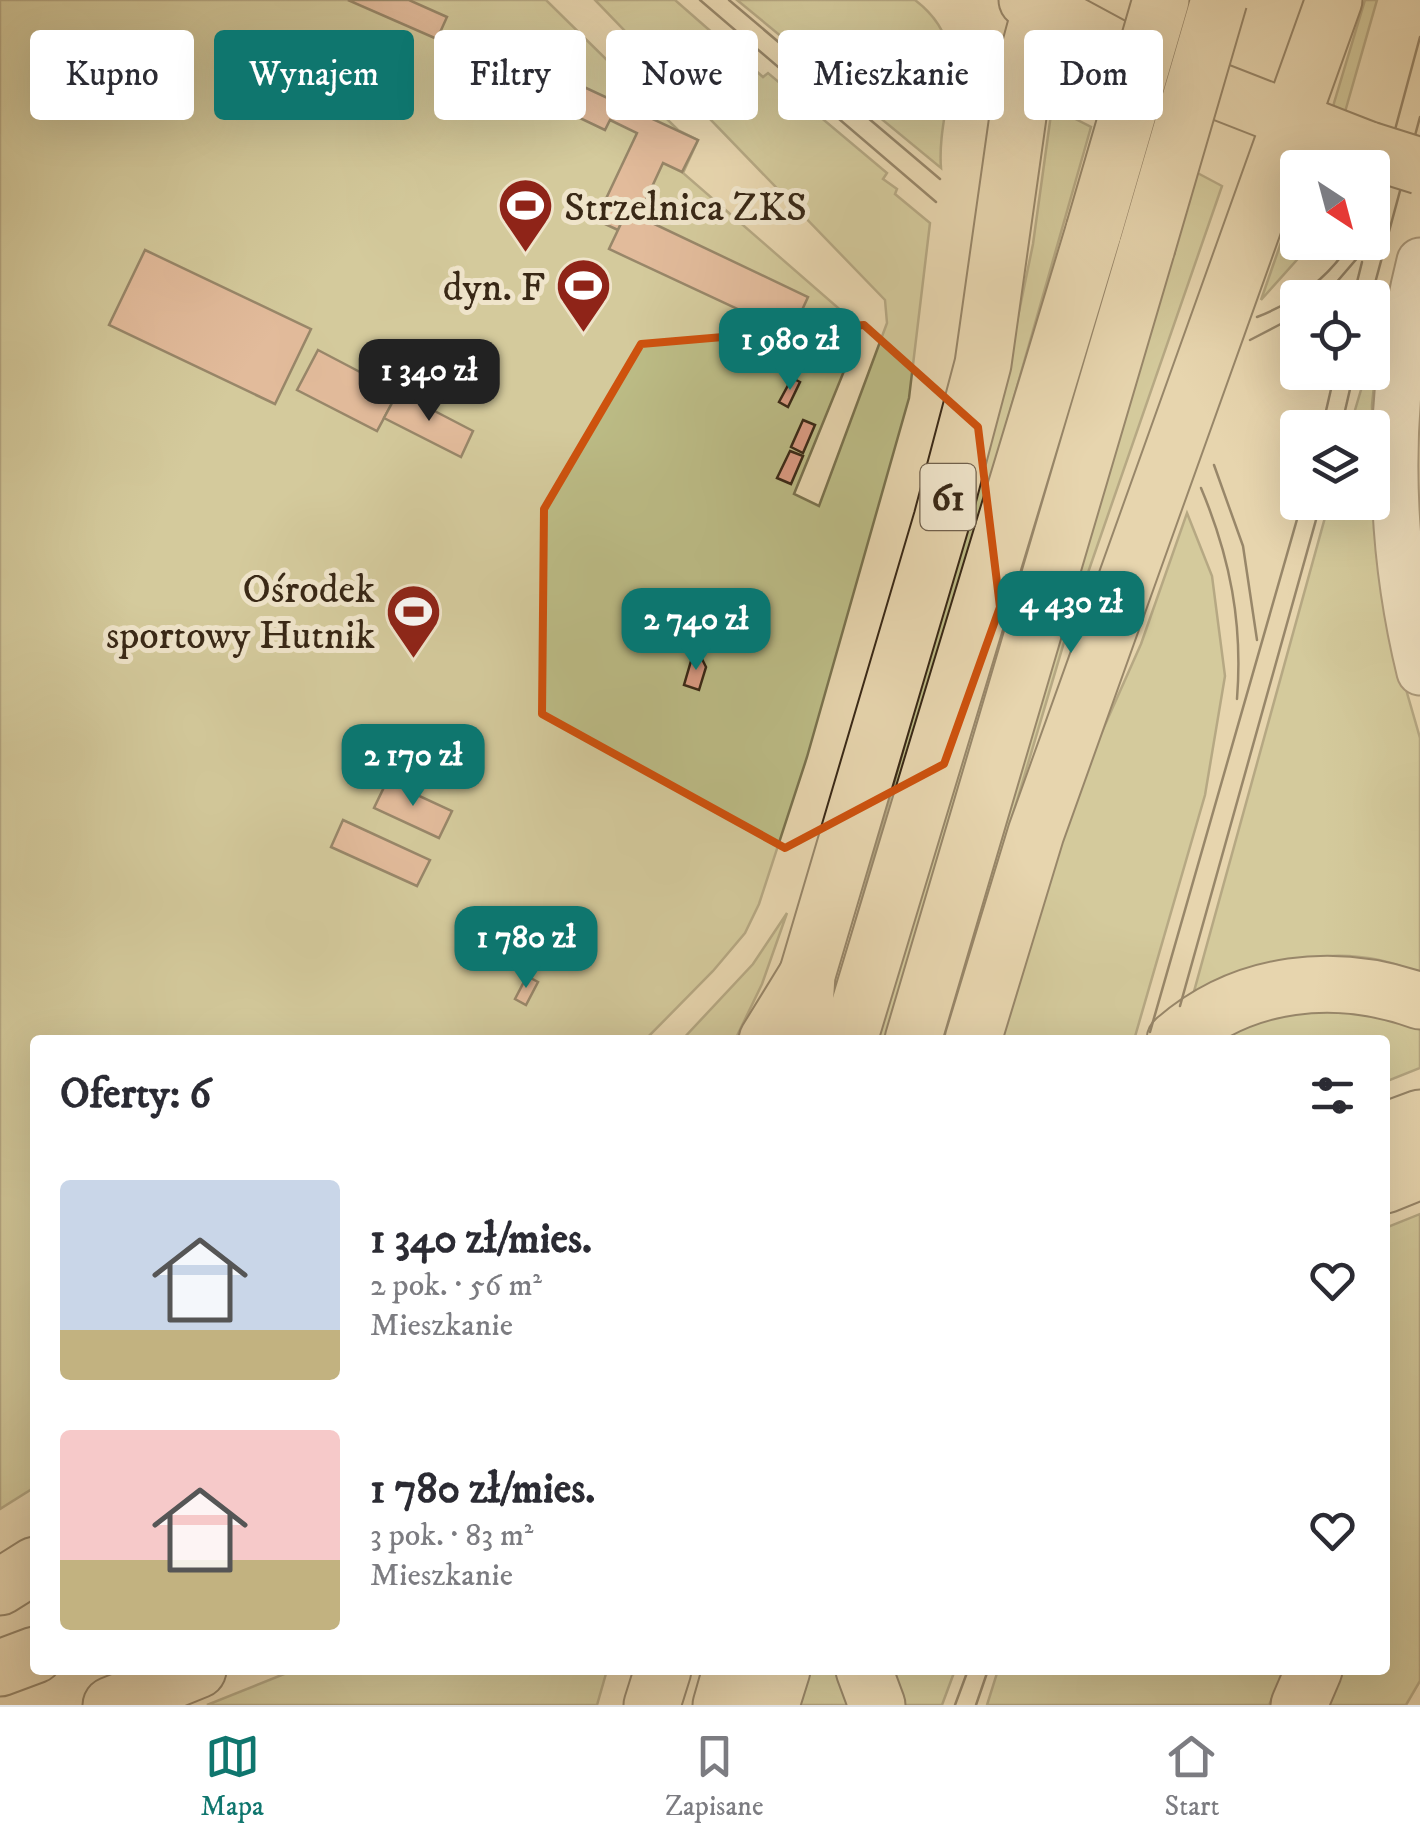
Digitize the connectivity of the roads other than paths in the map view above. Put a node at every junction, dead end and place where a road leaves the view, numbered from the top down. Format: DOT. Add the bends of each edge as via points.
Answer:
graph roads {
  1 [pos="1161,0"];
  2 [pos="1219,0"];
  3 [pos="1334,0"];
  4 [pos="1037,3"];
  5 [pos="1292,120"];
  6 [pos="1394,158"];
  7 [pos="1420,262"];
  8 [pos="1420,672"];
  9 [pos="807,975"];
  10 [pos="1420,1001"];
  11 [pos="770,1035"];
  12 [pos="803,1035"];
  13 [pos="851,1035"];
  14 [pos="914,1035"];
  15 [pos="975,1035"];
  16 [pos="1182,1035"];
  17 [pos="1420,1118"];
  18 [pos="1390,1130"];
  19 [pos="1420,1171"];
  20 [pos="1390,1183"];
  21 [pos="30,1568"];
  22 [pos="0,1586"];
  23 [pos="30,1657"];
  24 [pos="0,1668"];
  25 [pos="186,1675"];
  26 [pos="661,1675"];
  27 [pos="729,1675"];
  28 [pos="780,1675"];
  29 [pos="866,1675"];
  30 [pos="1312,1675"];
  31 [pos="111,1705"];
  32 [pos="652,1705"];
  33 [pos="720,1705"];
  34 [pos="771,1705"];
  35 [pos="877,1705"];
  36 [pos="1299,1705"];
  1 -- 13 [label="main road, bridge"];
  2 -- 14 [label="main road, bridge"];
  3 -- 5 [label="main road"];
  4 -- 5 [label="main road" via="1136,59"];
  4 -- 9 [label="main road, 61" via="983,364"];
  5 -- 6 [label="main road"];
  5 -- 15 [label="main road" via="1043,814"];
  7 -- 8 [label="street" via="1395,417 1394,493"];
  9 -- 11 [label="main road"];
  9 -- 12 [label="main road, 61"];
  10 -- 16 [label="main road" via="1368,986 1295,986 1236,1000"];
  17 -- 18 [label="main road"];
  19 -- 20 [label="main road"];
  21 -- 22 [label="main road"];
  23 -- 24 [label="main road"];
  25 -- 31 [label="main road"];
  26 -- 32 [label="main road"];
  27 -- 33 [label="main road"];
  28 -- 34 [label="main road"];
  29 -- 35 [label="main road"];
  30 -- 36 [label="main road"];
}
